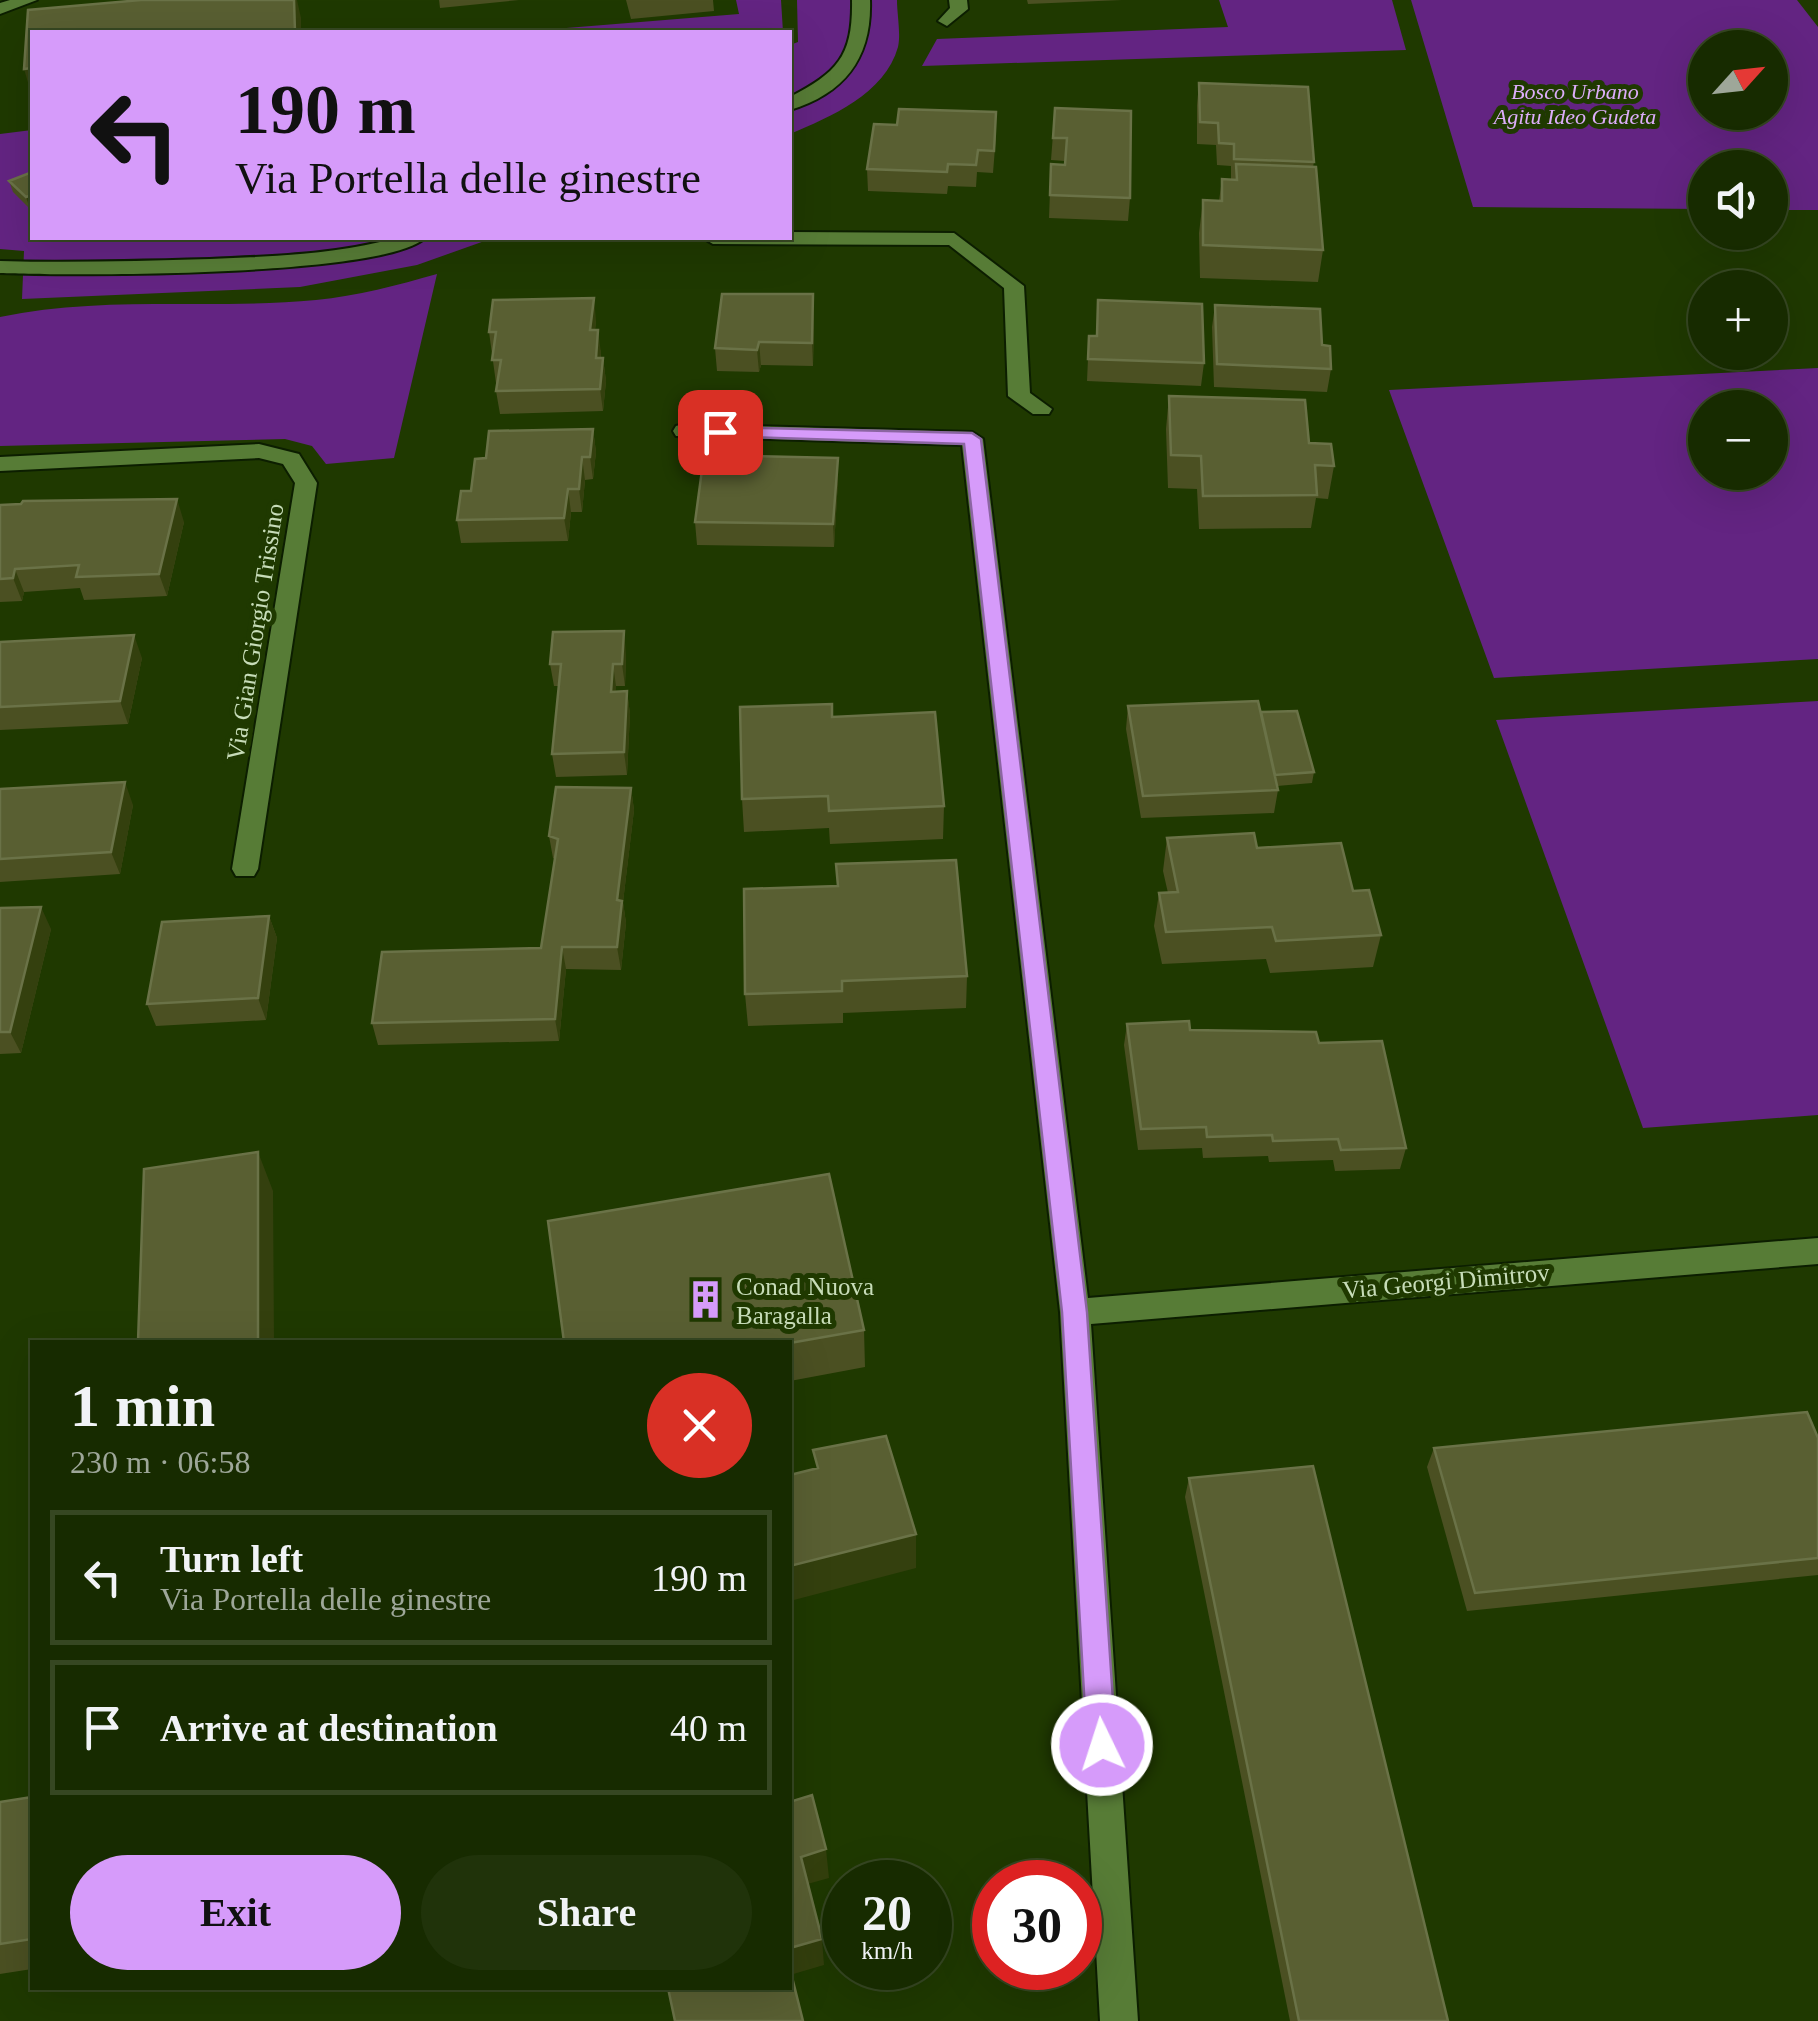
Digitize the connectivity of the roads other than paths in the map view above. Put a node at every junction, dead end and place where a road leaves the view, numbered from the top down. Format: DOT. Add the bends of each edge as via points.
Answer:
graph roads {
  1 [pos="28,0"];
  2 [pos="861,0"];
  3 [pos="958,0"];
  4 [pos="0,10"];
  5 [pos="947,21"];
  6 [pos="792,103"];
  7 [pos="792,238"];
  8 [pos="408,240"];
  9 [pos="0,267"];
  10 [pos="76,270"];
  11 [pos="0,284"];
  12 [pos="1041,410"];
  13 [pos="684,431"];
  14 [pos="0,464"];
  15 [pos="245,869"];
  16 [pos="1818,1251"];
  17 [pos="1075,1312"];
  18 [pos="1119,2021"];
  1 -- 4 [label="street"];
  2 -- 6 [label="street" via="864,35 856,55 833,79"];
  3 -- 5 [label="street" via="960,9"];
  7 -- 12 [label="street" via="954,239 1014,286 1019,396"];
  8 -- 10 [label="street" via="304,261"];
  9 -- 10 [label="street"];
  10 -- 11 [label="street"];
  13 -- 17 [label="street" via="972,439"];
  14 -- 15 [label="street, Via Gian Giorgio Trissino" via="259,451 291,458 306,483"];
  16 -- 17 [label="street, Via Georgi Dimitrov"];
  17 -- 18 [label="street"];
}
